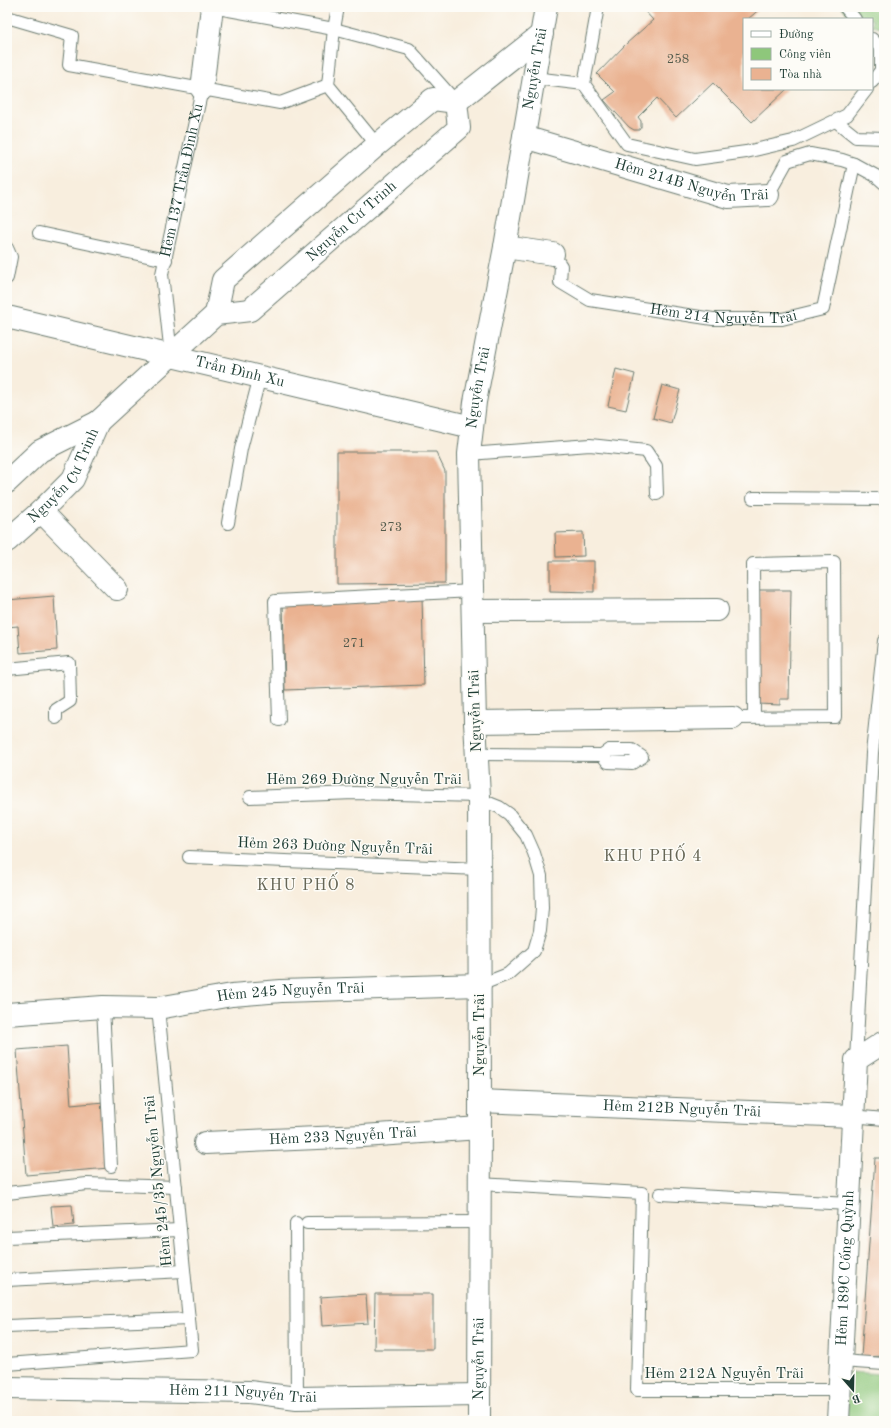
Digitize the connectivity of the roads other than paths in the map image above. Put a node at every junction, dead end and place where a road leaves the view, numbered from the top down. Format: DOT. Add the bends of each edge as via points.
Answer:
graph roads {
  1 [pos="212,7"];
  2 [pos="338,7"];
  3 [pos="546,7"];
  4 [pos="598,7"];
  5 [pos="845,7"];
  6 [pos="7,17"];
  7 [pos="854,18"];
  8 [pos="334,29"];
  9 [pos="542,34"];
  10 [pos="873,40"];
  11 [pos="883,51"];
  12 [pos="534,78"];
  13 [pos="873,81"];
  14 [pos="584,84"];
  15 [pos="328,85"];
  16 [pos="202,89"];
  17 [pos="866,90"];
  18 [pos="456,102"];
  19 [pos="836,121"];
  20 [pos="524,138"];
  21 [pos="884,138"];
  22 [pos="377,145"];
  23 [pos="854,164"];
  24 [pos="884,183"];
  25 [pos="768,195"];
  26 [pos="39,233"];
  27 [pos="505,247"];
  28 [pos="7,248"];
  29 [pos="553,254"];
  30 [pos="166,260"];
  31 [pos="7,278"];
  32 [pos="216,314"];
  33 [pos="7,317"];
  34 [pos="171,355"];
  35 [pos="260,376"];
  36 [pos="98,422"];
  37 [pos="472,426"];
  38 [pos="469,454"];
  39 [pos="7,482"];
  40 [pos="657,494"];
  41 [pos="753,498"];
  42 [pos="884,499"];
  43 [pos="41,512"];
  44 [pos="228,523"];
  45 [pos="7,541"];
  46 [pos="117,589"];
  47 [pos="473,602"];
  48 [pos="717,610"];
  49 [pos="884,641"];
  50 [pos="7,669"];
  51 [pos="56,718"];
  52 [pos="733,718"];
  53 [pos="754,718"];
  54 [pos="279,720"];
  55 [pos="475,722"];
  56 [pos="872,753"];
  57 [pos="884,753"];
  58 [pos="477,754"];
  59 [pos="602,755"];
  60 [pos="250,797"];
  61 [pos="479,797"];
  62 [pos="189,857"];
  63 [pos="479,869"];
  64 [pos="480,985"];
  65 [pos="103,1007"];
  66 [pos="158,1008"];
  67 [pos="7,1014"];
  68 [pos="884,1042"];
  69 [pos="856,1060"];
  70 [pos="480,1101"];
  71 [pos="852,1116"];
  72 [pos="884,1119"];
  73 [pos="480,1128"];
  74 [pos="206,1143"];
  75 [pos="111,1166"];
  76 [pos="479,1184"];
  77 [pos="176,1187"];
  78 [pos="7,1193"];
  79 [pos="660,1194"];
  80 [pos="849,1204"];
  81 [pos="479,1222"];
  82 [pos="180,1230"];
  83 [pos="7,1237"];
  84 [pos="184,1271"];
  85 [pos="7,1280"];
  86 [pos="189,1319"];
  87 [pos="7,1326"];
  88 [pos="841,1361"];
  89 [pos="7,1364"];
  90 [pos="884,1364"];
  91 [pos="7,1388"];
  92 [pos="840,1390"];
  93 [pos="478,1395"];
  94 [pos="296,1398"];
  95 [pos="479,1421"];
  96 [pos="838,1421"];
  1 -- 8 [label="lane"];
  1 -- 16 [label="street, Hẻm 137 Trần Ðình Xu"];
  2 -- 8 [label="lane"];
  3 -- 9 [label="street, Nguyễn Trãi"];
  4 -- 14 [label="lane"];
  5 -- 7 [label="lane"];
  6 -- 16 [label="lane" via="72,36 69,64"];
  8 -- 15 [label="lane"];
  8 -- 18 [label="lane" via="409,49"];
  9 -- 12 [label="street, Nguyễn Trãi"];
  9 -- 18 [label="street"];
  10 -- 11 [label="lane"];
  11 -- 13 [label="lane" via="881,70"];
  12 -- 14 [label="lane"];
  12 -- 20 [label="street, Nguyễn Trãi"];
  14 -- 19 [label="lane" via="627,144 695,159 746,152 793,140"];
  15 -- 16 [label="lane" via="280,103"];
  15 -- 22 [label="lane"];
  16 -- 30 [label="lane, Hẻm 137 Trần Ðình Xu"];
  17 -- 19 [label="lane" via="847,115"];
  18 -- 22 [label="street" via="433,98"];
  18 -- 32 [label="street, Nguyễn Cư Trinh" via="459,128 250,310"];
  19 -- 21 [label="lane" via="856,137"];
  20 -- 25 [label="street, Hẻm 214B Nguyễn Trãi" via="728,197"];
  20 -- 27 [label="street, Nguyễn Trãi"];
  22 -- 32 [label="street" via="223,280"];
  23 -- 24 [label="lane, Hẻm 214B Nguyễn Trãi"];
  23 -- 25 [label="lane, Hẻm 214B Nguyễn Trãi" via="810,154 787,161"];
  23 -- 29 [label="lane, Hẻm 214 Nguyễn Trãi" via="823,309 782,319 713,319 590,300 560,282 561,266"];
  26 -- 30 [label="lane"];
  27 -- 29 [label="street, Hẻm 214 Nguyễn Trãi"];
  27 -- 37 [label="street, Nguyễn Trãi" via="474,402"];
  28 -- 31 [label="lane" via="11,257"];
  30 -- 34 [label="lane, Hẻm 137 Trần Ðình Xu" via="162,274"];
  32 -- 34 [label="street, Nguyễn Cư Trinh"];
  33 -- 34 [label="street, Trần Ðình Xu"];
  34 -- 35 [label="street, Trần Ðình Xu"];
  34 -- 36 [label="street, Nguyễn Cư Trinh"];
  35 -- 37 [label="street, Trần Ðình Xu"];
  35 -- 44 [label="lane" via="241,449"];
  36 -- 39 [label="street, Nguyễn Cư Trinh" via="40,451"];
  36 -- 43 [label="street, Nguyễn Cư Trinh" via="73,479"];
  37 -- 38 [label="street, Nguyễn Trãi"];
  38 -- 40 [label="lane" via="590,445 646,451 656,466"];
  38 -- 47 [label="street, Nguyễn Trãi"];
  41 -- 42 [label="lane"];
  43 -- 45 [label="street, Nguyễn Cư Trinh"];
  43 -- 46 [label="street"];
  47 -- 48 [label="street"];
  47 -- 54 [label="lane" via="275,602"];
  47 -- 55 [label="street, Nguyễn Trãi"];
  49 -- 56 [label="lane"];
  50 -- 51 [label="lane" via="69,662 70,701 56,710"];
  52 -- 53 [label="lane"];
  52 -- 55 [label="street"];
  53 -- 53 [label="lane" via="835,717 834,562 753,564"];
  55 -- 58 [label="street, Nguyễn Trãi"];
  56 -- 57 [label="lane"];
  56 -- 69 [label="lane"];
  58 -- 59 [label="lane"];
  58 -- 61 [label="street, Nguyễn Trãi"];
  60 -- 61 [label="lane, Hẻm 269 Đường Nguyễn Trãi" via="354,793"];
  61 -- 63 [label="street, Nguyễn Trãi"];
  61 -- 64 [label="lane" via="509,814 526,835 541,876 542,908 540,931 534,952 508,974"];
  62 -- 63 [label="lane, Hẻm 263 Đường Nguyễn Trãi"];
  63 -- 64 [label="street, Nguyễn Trãi"];
  64 -- 66 [label="street, Hẻm 245 Nguyễn Trãi" via="280,991 232,995"];
  64 -- 70 [label="street, Nguyễn Trãi"];
  65 -- 66 [label="street, Hẻm 245 Nguyễn Trãi"];
  65 -- 67 [label="street, Hẻm 245 Nguyễn Trãi"];
  65 -- 75 [label="lane"];
  66 -- 77 [label="lane, Hẻm 245/35 Nguyễn Trãi"];
  68 -- 69 [label="street"];
  69 -- 71 [label="street, Hẻm 189C Cống Quỳnh"];
  70 -- 71 [label="street, Hẻm 212B Nguyễn Trãi"];
  70 -- 73 [label="street, Nguyễn Trãi"];
  71 -- 72 [label="lane, Hẻm 212B Nguyễn Trãi"];
  71 -- 80 [label="street, Hẻm 189C Cống Quỳnh"];
  73 -- 74 [label="street, Hẻm 233 Nguyễn Trãi"];
  73 -- 76 [label="street, Nguyễn Trãi"];
  76 -- 81 [label="street, Nguyễn Trãi"];
  76 -- 92 [label="lane, Hẻm 212A Nguyễn Trãi" via="642,1193 637,1390"];
  77 -- 78 [label="lane" via="88,1184"];
  77 -- 82 [label="lane, Hẻm 245/35 Nguyễn Trãi"];
  79 -- 80 [label="lane"];
  80 -- 88 [label="street, Hẻm 189C Cống Quỳnh"];
  81 -- 93 [label="street, Nguyễn Trãi"];
  81 -- 94 [label="lane" via="301,1223"];
  82 -- 83 [label="lane"];
  82 -- 84 [label="lane, Hẻm 245/35 Nguyễn Trãi"];
  84 -- 85 [label="lane"];
  84 -- 86 [label="lane, Hẻm 245/35 Nguyễn Trãi"];
  86 -- 87 [label="lane"];
  86 -- 89 [label="lane, Hẻm 245/35 Nguyễn Trãi" via="192,1350"];
  88 -- 90 [label="lane"];
  88 -- 92 [label="street, Hẻm 189C Cống Quỳnh"];
  91 -- 94 [label="street, Hẻm 211 Nguyễn Trãi" via="249,1392"];
  92 -- 96 [label="street, Hẻm 189C Cống Quỳnh"];
  93 -- 94 [label="street, Hẻm 211 Nguyễn Trãi"];
  93 -- 95 [label="street, Nguyễn Trãi"];
}
